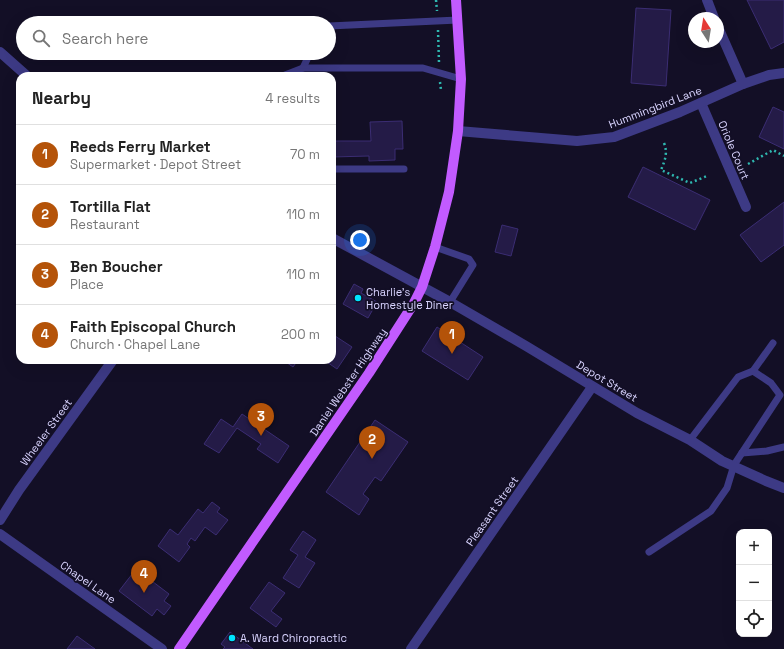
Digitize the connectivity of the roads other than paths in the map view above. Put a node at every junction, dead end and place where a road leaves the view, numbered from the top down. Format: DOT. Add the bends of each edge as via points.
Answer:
graph roads {
  1 [pos="456,0"];
  2 [pos="707,0"];
  3 [pos="712,12"];
  4 [pos="458,20"];
  5 [pos="336,26"];
  6 [pos="724,41"];
  7 [pos="0,52"];
  8 [pos="307,60"];
  9 [pos="303,68"];
  10 [pos="22,72"];
  11 [pos="293,72"];
  12 [pos="784,73"];
  13 [pos="461,79"];
  14 [pos="743,84"];
  15 [pos="701,103"];
  16 [pos="458,131"];
  17 [pos="336,169"];
  18 [pos="404,169"];
  19 [pos="746,207"];
  20 [pos="336,240"];
  21 [pos="435,246"];
  22 [pos="422,287"];
  23 [pos="450,302"];
  24 [pos="773,343"];
  25 [pos="110,364"];
  26 [pos="753,371"];
  27 [pos="592,387"];
  28 [pos="782,394"];
  29 [pos="690,440"];
  30 [pos="784,447"];
  31 [pos="742,453"];
  32 [pos="734,466"];
  33 [pos="784,488"];
  34 [pos="0,520"];
  35 [pos="0,534"];
  36 [pos="649,552"];
  37 [pos="162,649"];
  38 [pos="179,649"];
  39 [pos="410,649"];
  1 -- 4 [label="main road, Daniel Webster Highway"];
  2 -- 3 [label="street"];
  4 -- 5 [label="lane"];
  4 -- 13 [label="main road, Daniel Webster Highway"];
  6 -- 14 [label="street"];
  7 -- 10 [label="street"];
  8 -- 9 [label="lane"];
  9 -- 11 [label="lane"];
  9 -- 13 [label="lane" via="423,68"];
  12 -- 14 [label="street, Hummingbird Lane"];
  13 -- 16 [label="main road, Daniel Webster Highway"];
  14 -- 15 [label="street, Hummingbird Lane"];
  15 -- 16 [label="street, Hummingbird Lane" via="614,137 595,140 555,140"];
  15 -- 19 [label="street, Oriole Court"];
  16 -- 21 [label="main road, Daniel Webster Highway" via="449,192"];
  17 -- 18 [label="lane"];
  20 -- 22 [label="street, Depot Street"];
  21 -- 22 [label="main road, Daniel Webster Highway"];
  21 -- 23 [label="lane" via="470,259 473,265"];
  22 -- 23 [label="street, Depot Street"];
  22 -- 38 [label="main road, Daniel Webster Highway" via="369,373"];
  23 -- 27 [label="street, Depot Street"];
  24 -- 26 [label="lane"];
  25 -- 34 [label="street, Wheeler Street"];
  26 -- 28 [label="lane"];
  26 -- 29 [label="lane" via="738,377"];
  27 -- 29 [label="street, Depot Street"];
  27 -- 39 [label="street, Pleasant Street"];
  28 -- 31 [label="lane"];
  29 -- 32 [label="street, Depot Street"];
  30 -- 31 [label="lane"];
  31 -- 32 [label="lane"];
  32 -- 33 [label="street, Depot Street"];
  32 -- 36 [label="lane" via="727,488 711,511"];
  35 -- 37 [label="street, Chapel Lane"];
}
